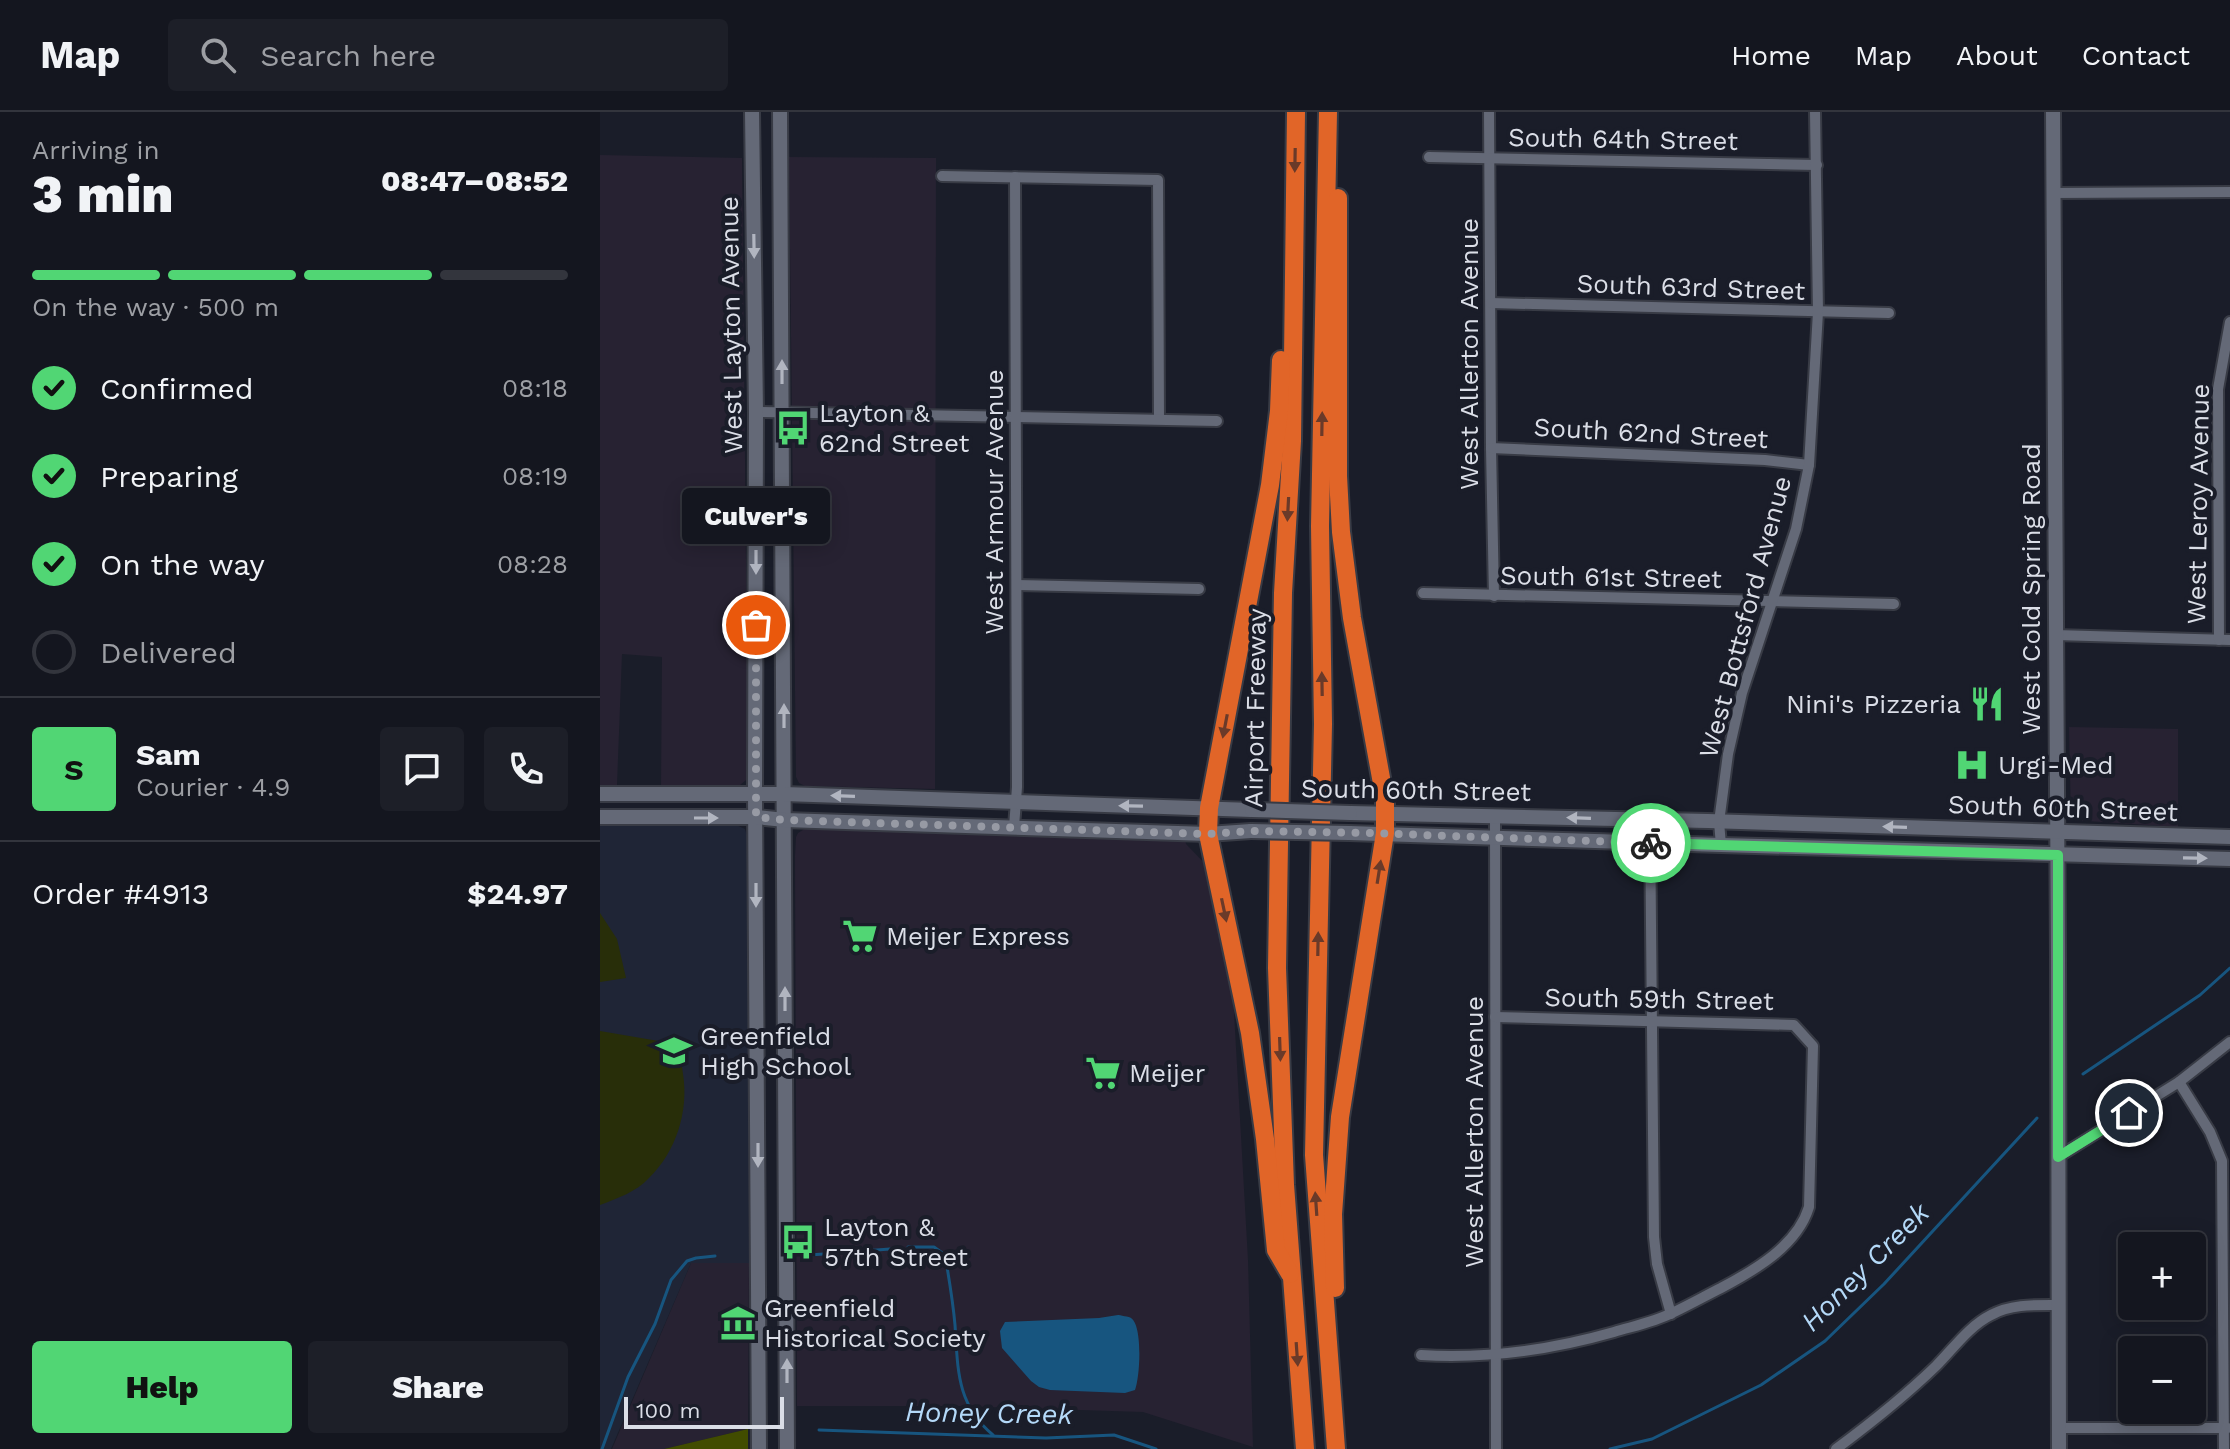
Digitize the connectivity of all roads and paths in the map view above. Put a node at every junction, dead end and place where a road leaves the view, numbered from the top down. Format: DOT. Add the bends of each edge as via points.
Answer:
graph roads {
  1 [pos="752,112"];
  2 [pos="780,112"];
  3 [pos="1296,112"];
  4 [pos="1328,112"];
  5 [pos="1489,112"];
  6 [pos="1815,112"];
  7 [pos="2053,112"];
  8 [pos="1327,147"];
  9 [pos="1429,157"];
  10 [pos="1490,158"];
  11 [pos="1817,165"];
  12 [pos="942,176"];
  13 [pos="1015,177"];
  14 [pos="2230,192"];
  15 [pos="2053,193"];
  16 [pos="1295,207"];
  17 [pos="1491,303"];
  18 [pos="1818,312"];
  19 [pos="1889,313"];
  20 [pos="2230,322"];
  21 [pos="756,412"];
  22 [pos="783,412"];
  23 [pos="1017,417"];
  24 [pos="1159,419"];
  25 [pos="1217,421"];
  26 [pos="1491,448"];
  27 [pos="1809,465"];
  28 [pos="1017,585"];
  29 [pos="1199,589"];
  30 [pos="1423,593"];
  31 [pos="1494,596"];
  32 [pos="1772,603"];
  33 [pos="1894,604"];
  34 [pos="2055,635"];
  35 [pos="2225,640"];
  36 [pos="600,794"];
  37 [pos="669,794"];
  38 [pos="755,794"];
  39 [pos="784,794"];
  40 [pos="890,798"];
  41 [pos="1015,803"];
  42 [pos="1209,808"];
  43 [pos="1385,813"];
  44 [pos="1495,816"];
  45 [pos="600,817"];
  46 [pos="756,817"];
  47 [pos="670,818"];
  48 [pos="785,820"];
  49 [pos="1650,820"];
  50 [pos="1719,822"];
  51 [pos="890,823"];
  52 [pos="1014,827"];
  53 [pos="2057,831"];
  54 [pos="1385,833"];
  55 [pos="1208,834"];
  56 [pos="2163,835"];
  57 [pos="1495,836"];
  58 [pos="2230,837"];
  59 [pos="1652,843"];
  60 [pos="1721,845"];
  61 [pos="2058,855"];
  62 [pos="2128,856"];
  63 [pos="2230,859"];
  64 [pos="1495,1017"];
  65 [pos="1653,1021"];
  66 [pos="2230,1042"];
  67 [pos="2179,1082"];
  68 [pos="2058,1157"];
  69 [pos="2226,1161"];
  70 [pos="1291,1276"];
  71 [pos="2226,1291"];
  72 [pos="2058,1305"];
  73 [pos="1671,1314"];
  74 [pos="1421,1355"];
  75 [pos="1497,1355"];
  76 [pos="2059,1428"];
  77 [pos="2227,1428"];
  78 [pos="1496,1448"];
  79 [pos="759,1449"];
  80 [pos="787,1449"];
  81 [pos="1305,1449"];
  82 [pos="1337,1449"];
  83 [pos="1836,1449"];
  84 [pos="2059,1449"];
  85 [pos="2224,1449"];
  1 -- 21 [label="main road, West Layton Avenue, one-way"];
  22 -- 2 [label="main road, West Layton Avenue, one-way"];
  3 -- 16 [label="highway, Airport Freeway, one-way"];
  4 -- 8 [label="highway"];
  5 -- 10 [label="street, West Allerton Avenue"];
  6 -- 11 [label="street, West Bottsford Avenue"];
  7 -- 15 [label="main road, West Cold Spring Road"];
  8 -- 43 [label="highway" via="1339,179 1341,532"];
  82 -- 8 [label="highway, one-way" via="1314,1155"];
  9 -- 10 [label="street, South 64th Street"];
  10 -- 11 [label="street, South 64th Street"];
  10 -- 17 [label="street, West Allerton Avenue"];
  11 -- 18 [label="street, West Bottsford Avenue"];
  12 -- 13 [label="street"];
  13 -- 23 [label="street, West Armour Avenue"];
  13 -- 24 [label="street" via="1158,180"];
  14 -- 15 [label="street"];
  15 -- 34 [label="main road, West Cold Spring Road"];
  16 -- 42 [label="highway, one-way" via="1283,235 1279,398 1270,485"];
  16 -- 70 [label="highway, Airport Freeway, one-way" via="1277,968"];
  17 -- 18 [label="street, South 63rd Street"];
  17 -- 26 [label="street, West Allerton Avenue"];
  18 -- 19 [label="street, South 63rd Street"];
  18 -- 27 [label="street, West Bottsford Avenue"];
  20 -- 35 [label="street, West Leroy Avenue" via="2218,389"];
  21 -- 22 [label="street"];
  21 -- 38 [label="main road, West Layton Avenue, one-way"];
  22 -- 23 [label="street"];
  39 -- 22 [label="main road, West Layton Avenue, one-way"];
  23 -- 24 [label="street"];
  23 -- 28 [label="street, West Armour Avenue"];
  24 -- 25 [label="street"];
  26 -- 27 [label="street, South 62nd Street"];
  26 -- 31 [label="street, West Allerton Avenue"];
  27 -- 32 [label="street, West Bottsford Avenue" via="1796,529"];
  28 -- 29 [label="street"];
  28 -- 41 [label="street, West Armour Avenue"];
  30 -- 31 [label="street, South 61st Street"];
  31 -- 32 [label="street, South 61st Street"];
  32 -- 33 [label="street, South 61st Street"];
  32 -- 50 [label="street, West Bottsford Avenue" via="1742,693"];
  34 -- 35 [label="street"];
  34 -- 53 [label="main road, West Cold Spring Road"];
  36 -- 37 [label="main road, South 60th Street"];
  37 -- 38 [label="main road, South 60th Street"];
  37 -- 47 [label="main road"];
  38 -- 39 [label="main road, South 60th Street"];
  38 -- 46 [label="main road, West Layton Avenue"];
  40 -- 39 [label="main road, South 60th Street, one-way"];
  39 -- 48 [label="main road, West Layton Avenue"];
  40 -- 41 [label="main road, South 60th Street"];
  40 -- 51 [label="main road"];
  42 -- 41 [label="main road, South 60th Street, one-way"];
  41 -- 52 [label="street, West Armour Avenue"];
  42 -- 43 [label="main road, South 60th Street, bridge"];
  42 -- 55 [label="highway"];
  43 -- 44 [label="main road, South 60th Street"];
  43 -- 54 [label="highway"];
  49 -- 44 [label="main road, South 60th Street, one-way"];
  44 -- 57 [label="street, West Allerton Avenue"];
  45 -- 47 [label="main road, South 60th Street"];
  47 -- 46 [label="main road, South 60th Street, one-way"];
  46 -- 48 [label="main road, South 60th Street"];
  46 -- 79 [label="main road, West Layton Avenue, one-way"];
  48 -- 51 [label="main road, South 60th Street"];
  80 -- 48 [label="main road, West Layton Avenue, one-way"];
  49 -- 50 [label="main road, South 60th Street"];
  49 -- 59 [label="street"];
  53 -- 50 [label="main road, South 60th Street, one-way"];
  50 -- 60 [label="street, West Bottsford Avenue"];
  51 -- 52 [label="main road, South 60th Street"];
  52 -- 55 [label="main road, South 60th Street"];
  53 -- 56 [label="main road, South 60th Street"];
  53 -- 61 [label="main road, West Cold Spring Road"];
  54 -- 55 [label="main road, South 60th Street, bridge"];
  54 -- 57 [label="main road, South 60th Street"];
  82 -- 54 [label="highway, one-way" via="1346,1424 1334,1185"];
  55 -- 70 [label="highway, one-way" via="1250,1033 1276,1250"];
  56 -- 58 [label="main road, South 60th Street"];
  56 -- 62 [label="main road" via="2159,849 2139,849"];
  57 -- 59 [label="main road, South 60th Street"];
  57 -- 64 [label="street, West Allerton Avenue"];
  59 -- 60 [label="main road, South 60th Street"];
  59 -- 65 [label="street"];
  60 -- 61 [label="main road, South 60th Street"];
  61 -- 62 [label="main road, South 60th Street"];
  61 -- 68 [label="main road, West Cold Spring Road"];
  62 -- 63 [label="main road, South 60th Street, one-way"];
  64 -- 65 [label="street, South 59th Street"];
  64 -- 75 [label="street, West Allerton Avenue"];
  65 -- 73 [label="street" via="1654,1237"];
  65 -- 73 [label="street, South 59th Street" via="1794,1025 1813,1046 1809,1207 1804,1222 1744,1276"];
  66 -- 67 [label="street"];
  67 -- 68 [label="street"];
  67 -- 69 [label="street"];
  68 -- 72 [label="main road, West Cold Spring Road"];
  69 -- 71 [label="street"];
  70 -- 81 [label="highway, Airport Freeway, one-way"];
  71 -- 77 [label="street"];
  72 -- 76 [label="main road, West Cold Spring Road"];
  72 -- 83 [label="street" via="2024,1305 1991,1314 1883,1414"];
  73 -- 75 [label="street" via="1559,1346"];
  74 -- 75 [label="street"];
  75 -- 78 [label="street, West Allerton Avenue"];
  76 -- 77 [label="street"];
  76 -- 84 [label="main road, West Cold Spring Road"];
  77 -- 85 [label="street"];
}
